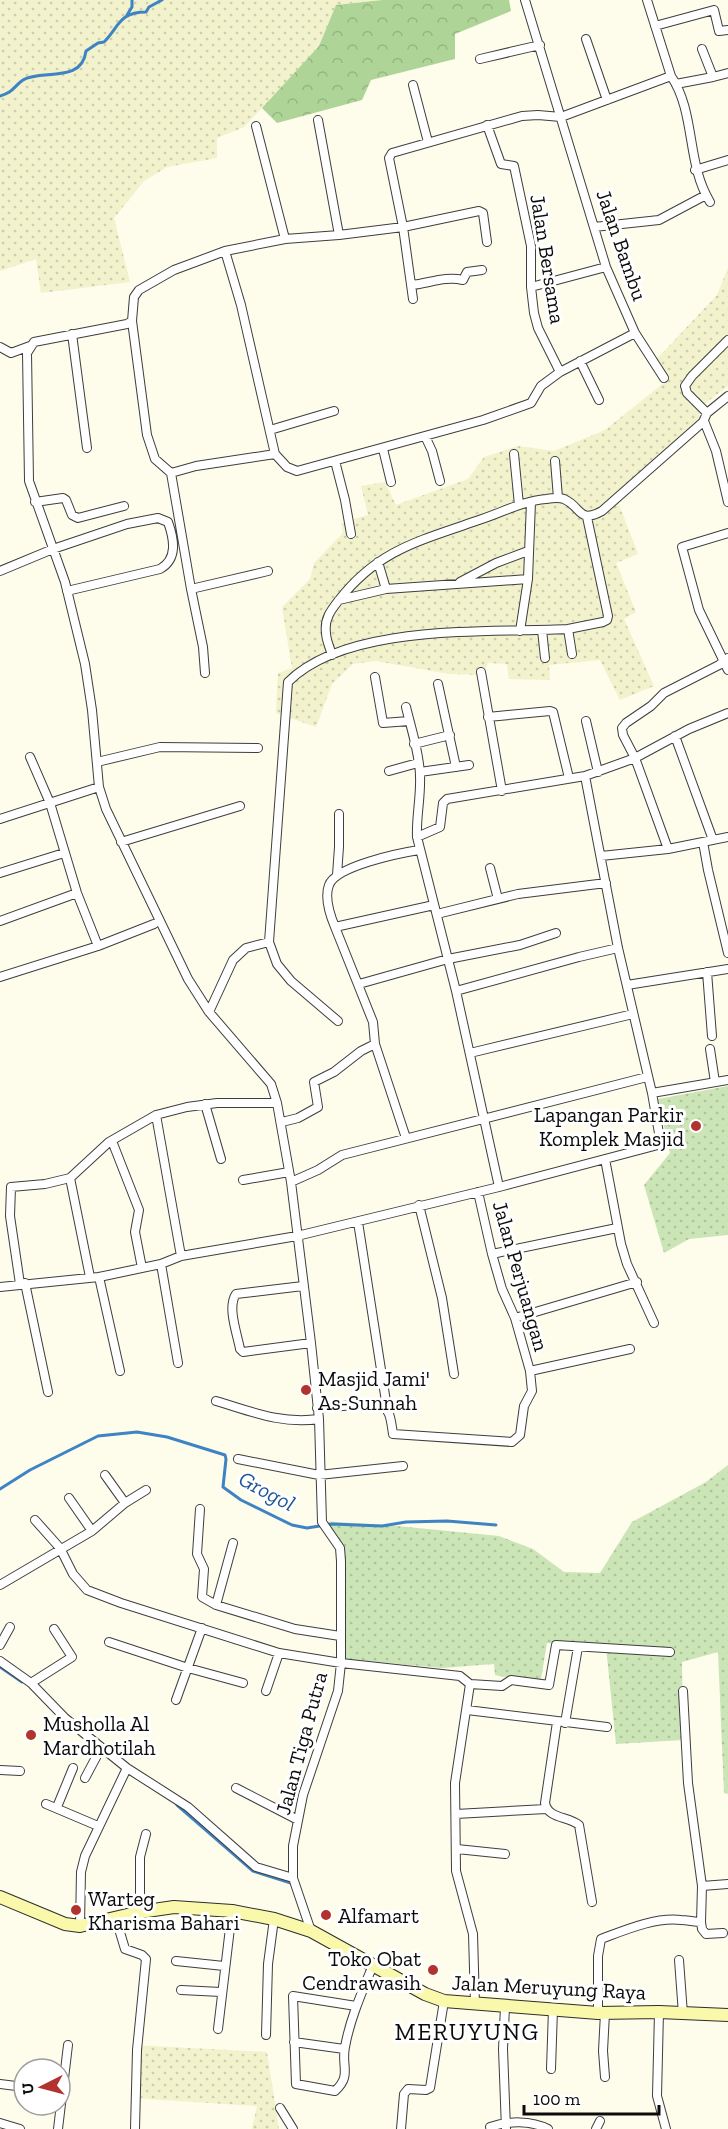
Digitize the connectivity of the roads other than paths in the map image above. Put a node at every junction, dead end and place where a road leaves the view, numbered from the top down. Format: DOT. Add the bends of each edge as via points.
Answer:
graph roads {
  1 [pos="525,0"];
  2 [pos="647,0"];
  3 [pos="704,0"];
  4 [pos="706,11"];
  5 [pos="655,26"];
  6 [pos="728,30"];
  7 [pos="586,39"];
  8 [pos="540,45"];
  9 [pos="702,49"];
  10 [pos="480,59"];
  11 [pos="728,73"];
  12 [pos="713,77"];
  13 [pos="673,80"];
  14 [pos="413,85"];
  15 [pos="607,100"];
  16 [pos="561,117"];
  17 [pos="318,120"];
  18 [pos="487,125"];
  19 [pos="256,126"];
  20 [pos="428,142"];
  21 [pos="725,161"];
  22 [pos="695,170"];
  23 [pos="728,171"];
  24 [pos="594,226"];
  25 [pos="403,227"];
  26 [pos="339,235"];
  27 [pos="285,239"];
  28 [pos="487,242"];
  29 [pos="225,251"];
  30 [pos="606,267"];
  31 [pos="482,270"];
  32 [pos="412,285"];
  33 [pos="531,287"];
  34 [pos="413,299"];
  35 [pos="132,321"];
  36 [pos="635,333"];
  37 [pos="72,334"];
  38 [pos="728,340"];
  39 [pos="30,346"];
  40 [pos="0,347"];
  41 [pos="580,362"];
  42 [pos="561,372"];
  43 [pos="664,378"];
  44 [pos="728,396"];
  45 [pos="599,400"];
  46 [pos="334,411"];
  47 [pos="705,417"];
  48 [pos="270,430"];
  49 [pos="425,436"];
  50 [pos="87,448"];
  51 [pos="383,449"];
  52 [pos="275,454"];
  53 [pos="514,454"];
  54 [pos="555,460"];
  55 [pos="335,461"];
  56 [pos="171,472"];
  57 [pos="440,481"];
  58 [pos="391,482"];
  59 [pos="558,498"];
  60 [pos="35,502"];
  61 [pos="531,502"];
  62 [pos="728,502"];
  63 [pos="519,505"];
  64 [pos="124,506"];
  65 [pos="587,517"];
  66 [pos="728,533"];
  67 [pos="351,534"];
  68 [pos="52,549"];
  69 [pos="528,551"];
  70 [pos="378,562"];
  71 [pos="0,571"];
  72 [pos="268,571"];
  73 [pos="528,579"];
  74 [pos="457,584"];
  75 [pos="191,589"];
  76 [pos="386,589"];
  77 [pos="67,591"];
  78 [pos="339,600"];
  79 [pos="568,629"];
  80 [pos="542,630"];
  81 [pos="520,631"];
  82 [pos="572,654"];
  83 [pos="332,655"];
  84 [pos="545,658"];
  85 [pos="726,659"];
  86 [pos="728,670"];
  87 [pos="481,672"];
  88 [pos="205,673"];
  89 [pos="375,677"];
  90 [pos="438,684"];
  91 [pos="405,707"];
  92 [pos="728,713"];
  93 [pos="489,717"];
  94 [pos="409,721"];
  95 [pos="586,721"];
  96 [pos="450,735"];
  97 [pos="675,736"];
  98 [pos="414,744"];
  99 [pos="258,748"];
  100 [pos="30,757"];
  101 [pos="635,758"];
  102 [pos="97,762"];
  103 [pos="418,763"];
  104 [pos="469,765"];
  105 [pos="456,767"];
  106 [pos="389,771"];
  107 [pos="420,772"];
  108 [pos="598,772"];
  109 [pos="585,776"];
  110 [pos="569,778"];
  111 [pos="99,787"];
  112 [pos="502,791"];
  113 [pos="50,803"];
  114 [pos="240,806"];
  115 [pos="339,814"];
  116 [pos="1,817"];
  117 [pos="417,837"];
  118 [pos="728,837"];
  119 [pos="713,840"];
  120 [pos="121,842"];
  121 [pos="703,842"];
  122 [pos="668,849"];
  123 [pos="419,850"];
  124 [pos="64,853"];
  125 [pos="601,856"];
  126 [pos="490,868"];
  127 [pos="0,873"];
  128 [pos="337,875"];
  129 [pos="606,884"];
  130 [pos="77,893"];
  131 [pos="498,899"];
  132 [pos="434,905"];
  133 [pos="436,914"];
  134 [pos="0,921"];
  135 [pos="154,924"];
  136 [pos="335,927"];
  137 [pos="556,933"];
  138 [pos="269,942"];
  139 [pos="99,946"];
  140 [pos="618,948"];
  141 [pos="728,952"];
  142 [pos="448,959"];
  143 [pos="728,969"];
  144 [pos="707,972"];
  145 [pos="0,977"];
  146 [pos="359,984"];
  147 [pos="627,985"];
  148 [pos="456,991"];
  149 [pos="209,1012"];
  150 [pos="633,1014"];
  151 [pos="338,1021"];
  152 [pos="712,1036"];
  153 [pos="375,1044"];
  154 [pos="710,1048"];
  155 [pos="470,1053"];
  156 [pos="647,1077"];
  157 [pos="728,1080"];
  158 [pos="715,1082"];
  159 [pos="652,1093"];
  160 [pos="277,1103"];
  161 [pos="205,1104"];
  162 [pos="156,1115"];
  163 [pos="484,1117"];
  164 [pos="282,1122"];
  165 [pos="406,1138"];
  166 [pos="112,1141"];
  167 [pos="221,1159"];
  168 [pos="605,1159"];
  169 [pos="289,1172"];
  170 [pos="70,1178"];
  171 [pos="243,1180"];
  172 [pos="291,1182"];
  173 [pos="498,1187"];
  174 [pos="478,1192"];
  175 [pos="419,1205"];
  176 [pos="358,1222"];
  177 [pos="617,1228"];
  178 [pos="297,1236"];
  179 [pos="492,1254"];
  180 [pos="181,1256"];
  181 [pos="161,1264"];
  182 [pos="142,1268"];
  183 [pos="95,1277"];
  184 [pos="637,1282"];
  185 [pos="23,1283"];
  186 [pos="303,1286"];
  187 [pos="0,1287"];
  188 [pos="515,1318"];
  189 [pos="654,1323"];
  190 [pos="311,1343"];
  191 [pos="630,1349"];
  192 [pos="178,1363"];
  193 [pos="120,1371"];
  194 [pos="530,1371"];
  195 [pos="454,1374"];
  196 [pos="48,1392"];
  197 [pos="216,1401"];
  198 [pos="317,1408"];
  199 [pos="387,1408"];
  200 [pos="319,1419"];
  201 [pos="238,1459"];
  202 [pos="403,1466"];
  203 [pos="105,1475"];
  204 [pos="319,1475"];
  205 [pos="146,1490"];
  206 [pos="69,1498"];
  207 [pos="125,1503"];
  208 [pos="200,1509"];
  209 [pos="35,1520"];
  210 [pos="92,1531"];
  211 [pos="233,1543"];
  212 [pos="60,1548"];
  213 [pos="0,1585"];
  214 [pos="216,1605"];
  215 [pos="10,1627"];
  216 [pos="202,1628"];
  217 [pos="54,1629"];
  218 [pos="340,1636"];
  219 [pos="109,1642"];
  220 [pos="0,1645"];
  221 [pos="578,1647"];
  222 [pos="670,1652"];
  223 [pos="279,1653"];
  224 [pos="0,1661"];
  225 [pos="341,1663"];
  226 [pos="188,1668"];
  227 [pos="31,1683"];
  228 [pos="243,1683"];
  229 [pos="470,1684"];
  230 [pos="266,1691"];
  231 [pos="683,1691"];
  232 [pos="176,1700"];
  233 [pos="466,1710"];
  234 [pos="561,1723"];
  235 [pos="608,1727"];
  236 [pos="101,1748"];
  237 [pos="73,1768"];
  238 [pos="127,1768"];
  239 [pos="0,1770"];
  240 [pos="20,1772"];
  241 [pos="85,1778"];
  242 [pos="236,1788"];
  243 [pos="46,1803"];
  244 [pos="57,1807"];
  245 [pos="546,1809"];
  246 [pos="456,1814"];
  247 [pos="298,1821"];
  248 [pos="98,1826"];
  249 [pos="146,1834"];
  250 [pos="457,1849"];
  251 [pos="505,1854"];
  252 [pos="293,1878"];
  253 [pos="728,1884"];
  254 [pos="702,1886"];
  255 [pos="0,1898"];
  256 [pos="592,1902"];
  257 [pos="232,1911"];
  258 [pos="140,1912"];
  259 [pos="116,1919"];
  260 [pos="274,1919"];
  261 [pos="701,1922"];
  262 [pos="80,1926"];
  263 [pos="311,1931"];
  264 [pos="723,1933"];
  265 [pos="679,1960"];
  266 [pos="176,1961"];
  267 [pos="373,1965"];
  268 [pos="224,1966"];
  269 [pos="181,1990"];
  270 [pos="221,1992"];
  271 [pos="444,2001"];
  272 [pos="475,2004"];
  273 [pos="356,2006"];
  274 [pos="505,2007"];
  275 [pos="553,2009"];
  276 [pos="659,2012"];
  277 [pos="602,2013"];
  278 [pos="683,2014"];
  279 [pos="728,2015"];
  280 [pos="218,2029"];
  281 [pos="266,2035"];
  282 [pos="294,2042"];
  283 [pos="69,2045"];
  284 [pos="344,2049"];
  285 [pos="67,2057"];
  286 [pos="551,2069"];
  287 [pos="605,2077"];
  288 [pos="280,2108"];
  289 [pos="0,2123"];
  290 [pos="506,2126"];
  291 [pos="490,2127"];
  292 [pos="20,2129"];
  293 [pos="135,2129"];
  294 [pos="293,2129"];
  295 [pos="401,2129"];
  296 [pos="549,2129"];
  297 [pos="666,2129"];
  1 -- 8 [label="street, Jalan Bambu"];
  2 -- 5 [label="street"];
  3 -- 4 [label="street"];
  4 -- 5 [label="street"];
  4 -- 6 [label="street" via="714,10 719,31"];
  5 -- 13 [label="street"];
  7 -- 15 [label="street"];
  8 -- 10 [label="street"];
  8 -- 16 [label="street, Jalan Bambu"];
  9 -- 12 [label="street"];
  11 -- 12 [label="street"];
  12 -- 13 [label="street"];
  13 -- 15 [label="street"];
  13 -- 22 [label="street" via="684,107"];
  14 -- 20 [label="street"];
  15 -- 16 [label="street"];
  16 -- 18 [label="street" via="522,116"];
  16 -- 24 [label="street, Jalan Bambu"];
  17 -- 26 [label="street"];
  18 -- 20 [label="street"];
  18 -- 33 [label="street, Jalan Bersama" via="501,164 514,166 531,246"];
  19 -- 27 [label="street"];
  20 -- 25 [label="street" via="392,153 389,158"];
  21 -- 22 [label="street"];
  21 -- 23 [label="street"];
  22 -- 24 [label="street" via="708,198 659,220"];
  24 -- 30 [label="street, Jalan Bambu"];
  25 -- 26 [label="street"];
  25 -- 28 [label="street" via="479,211 483,213"];
  25 -- 32 [label="street"];
  26 -- 27 [label="street"];
  27 -- 29 [label="street"];
  29 -- 35 [label="street" via="174,270 139,290 134,297"];
  29 -- 48 [label="street"];
  30 -- 33 [label="street"];
  30 -- 36 [label="street, Jalan Bambu"];
  31 -- 32 [label="street" via="467,272 463,280 436,279"];
  32 -- 34 [label="street"];
  33 -- 42 [label="street, Jalan Bersama" via="538,328"];
  35 -- 37 [label="street"];
  35 -- 56 [label="street" via="147,435 155,459"];
  36 -- 41 [label="street"];
  36 -- 43 [label="street, Jalan Bambu"];
  37 -- 39 [label="street"];
  37 -- 50 [label="street"];
  38 -- 47 [label="street" via="686,386"];
  39 -- 40 [label="street" via="11,353"];
  39 -- 60 [label="street" via="29,481"];
  41 -- 42 [label="street"];
  41 -- 45 [label="street"];
  42 -- 49 [label="street" via="541,386 531,403"];
  44 -- 47 [label="street"];
  46 -- 48 [label="street"];
  47 -- 62 [label="street"];
  47 -- 65 [label="street" via="602,511"];
  48 -- 52 [label="street"];
  49 -- 51 [label="street"];
  49 -- 57 [label="street"];
  51 -- 55 [label="street"];
  51 -- 58 [label="street"];
  52 -- 55 [label="street" via="297,471"];
  52 -- 56 [label="street"];
  53 -- 63 [label="street"];
  54 -- 59 [label="street"];
  55 -- 67 [label="street"];
  56 -- 75 [label="street"];
  59 -- 61 [label="street"];
  59 -- 65 [label="street"];
  60 -- 64 [label="street" via="63,498 78,518"];
  60 -- 68 [label="street"];
  61 -- 63 [label="street"];
  61 -- 69 [label="street"];
  63 -- 70 [label="street" via="408,545"];
  65 -- 79 [label="street" via="608,616 607,620"];
  66 -- 85 [label="street" via="682,547 699,610"];
  68 -- 71 [label="street"];
  68 -- 77 [label="street"];
  68 -- 77 [label="street" via="158,518 168,522 171,529 173,553 166,566"];
  69 -- 73 [label="street"];
  69 -- 74 [label="street"];
  70 -- 76 [label="street"];
  70 -- 78 [label="street"];
  72 -- 75 [label="street"];
  73 -- 74 [label="street"];
  73 -- 81 [label="street"];
  74 -- 76 [label="street"];
  75 -- 88 [label="street"];
  76 -- 78 [label="street"];
  77 -- 102 [label="street" via="85,664"];
  78 -- 83 [label="street" via="326,621"];
  79 -- 80 [label="street"];
  79 -- 82 [label="street"];
  80 -- 81 [label="street"];
  80 -- 84 [label="street"];
  81 -- 83 [label="street" via="396,638 368,642"];
  83 -- 138 [label="street" via="317,660 288,682"];
  85 -- 86 [label="street"];
  85 -- 101 [label="street" via="664,693 626,723 623,735"];
  87 -- 93 [label="street"];
  89 -- 94 [label="street" via="383,723"];
  90 -- 96 [label="street"];
  91 -- 94 [label="street"];
  92 -- 97 [label="street"];
  93 -- 110 [label="street" via="553,712"];
  93 -- 112 [label="street"];
  94 -- 98 [label="street"];
  95 -- 108 [label="street"];
  96 -- 98 [label="street"];
  96 -- 105 [label="street"];
  97 -- 101 [label="street"];
  97 -- 119 [label="street"];
  98 -- 103 [label="street"];
  99 -- 102 [label="street" via="160,747"];
  100 -- 113 [label="street"];
  101 -- 108 [label="street"];
  101 -- 122 [label="street"];
  102 -- 111 [label="street"];
  103 -- 106 [label="street"];
  103 -- 107 [label="street"];
  104 -- 105 [label="street"];
  105 -- 107 [label="street"];
  107 -- 117 [label="street"];
  108 -- 109 [label="street"];
  109 -- 110 [label="street"];
  109 -- 125 [label="street"];
  110 -- 112 [label="street"];
  111 -- 113 [label="street"];
  111 -- 120 [label="street"];
  112 -- 117 [label="street" via="447,799 440,827"];
  113 -- 116 [label="street"];
  113 -- 124 [label="street"];
  114 -- 120 [label="street"];
  115 -- 128 [label="street"];
  117 -- 123 [label="street"];
  118 -- 119 [label="street"];
  119 -- 121 [label="street"];
  120 -- 149 [label="street" via="188,979"];
  121 -- 122 [label="street"];
  121 -- 141 [label="street"];
  122 -- 125 [label="street"];
  123 -- 128 [label="street" via="392,855"];
  123 -- 132 [label="street"];
  124 -- 127 [label="street"];
  124 -- 130 [label="street"];
  125 -- 129 [label="street"];
  126 -- 131 [label="street"];
  128 -- 136 [label="street" via="329,885 328,899"];
  129 -- 131 [label="street"];
  129 -- 140 [label="street"];
  130 -- 134 [label="street"];
  130 -- 139 [label="street"];
  131 -- 133 [label="street"];
  132 -- 133 [label="street"];
  132 -- 136 [label="street"];
  133 -- 142 [label="street"];
  135 -- 139 [label="street"];
  136 -- 146 [label="street"];
  137 -- 142 [label="street" via="520,945"];
  138 -- 149 [label="street" via="246,948 233,960"];
  138 -- 151 [label="street" via="277,964 291,981"];
  139 -- 145 [label="street"];
  140 -- 147 [label="street"];
  140 -- 148 [label="street"];
  142 -- 146 [label="street"];
  142 -- 148 [label="street"];
  143 -- 144 [label="street"];
  144 -- 147 [label="street"];
  144 -- 152 [label="street"];
  146 -- 153 [label="street" via="374,1022"];
  147 -- 150 [label="street"];
  148 -- 155 [label="street"];
  149 -- 160 [label="street" via="272,1084"];
  150 -- 155 [label="street"];
  150 -- 156 [label="street"];
  153 -- 164 [label="street" via="314,1082 318,1107"];
  153 -- 165 [label="street"];
  154 -- 158 [label="street"];
  155 -- 163 [label="street"];
  156 -- 159 [label="street"];
  156 -- 163 [label="street"];
  157 -- 158 [label="street"];
  158 -- 159 [label="street"];
  159 -- 168 [label="street" via="658,1145"];
  160 -- 161 [label="street"];
  160 -- 164 [label="street"];
  161 -- 162 [label="street"];
  161 -- 167 [label="street"];
  162 -- 166 [label="street"];
  162 -- 180 [label="street"];
  163 -- 165 [label="street"];
  163 -- 173 [label="street"];
  164 -- 169 [label="street"];
  165 -- 172 [label="street" via="342,1155"];
  166 -- 170 [label="street"];
  166 -- 182 [label="street" via="139,1210 135,1232"];
  168 -- 173 [label="street"];
  168 -- 177 [label="street"];
  169 -- 171 [label="street"];
  169 -- 172 [label="street"];
  170 -- 183 [label="street"];
  170 -- 185 [label="street" via="11,1187 10,1216"];
  172 -- 178 [label="street"];
  173 -- 174 [label="street"];
  174 -- 175 [label="street"];
  174 -- 179 [label="street, Jalan Perjuangan"];
  175 -- 176 [label="street"];
  175 -- 195 [label="street" via="440,1289"];
  176 -- 178 [label="street"];
  176 -- 199 [label="street"];
  177 -- 179 [label="street"];
  177 -- 184 [label="street" via="627,1264"];
  178 -- 180 [label="street"];
  178 -- 186 [label="street"];
  179 -- 188 [label="street, Jalan Perjuangan"];
  180 -- 181 [label="street"];
  181 -- 182 [label="street"];
  181 -- 192 [label="street"];
  182 -- 183 [label="street"];
  183 -- 185 [label="street"];
  183 -- 193 [label="street"];
  184 -- 188 [label="street"];
  184 -- 189 [label="street"];
  185 -- 187 [label="street"];
  185 -- 196 [label="street"];
  186 -- 190 [label="street"];
  186 -- 190 [label="street" via="236,1294 232,1307 243,1352"];
  188 -- 194 [label="street, Jalan Perjuangan"];
  190 -- 198 [label="street"];
  191 -- 194 [label="street"];
  194 -- 199 [label="street" via="532,1391 524,1406 520,1435 512,1442 393,1434"];
  197 -- 200 [label="street" via="273,1419"];
  198 -- 199 [label="street" via="381,1403"];
  198 -- 200 [label="street"];
  200 -- 204 [label="street"];
  201 -- 204 [label="street"];
  202 -- 204 [label="street"];
  203 -- 207 [label="street"];
  204 -- 218 [label="street, Jalan Tiga Putra" via="322,1522 340,1548"];
  205 -- 207 [label="street"];
  206 -- 210 [label="street"];
  207 -- 210 [label="street"];
  208 -- 214 [label="street" via="197,1554 204,1569 202,1597"];
  209 -- 212 [label="street"];
  210 -- 212 [label="street"];
  211 -- 214 [label="street"];
  212 -- 213 [label="street"];
  212 -- 216 [label="street" via="87,1590"];
  214 -- 218 [label="street" via="295,1629"];
  215 -- 220 [label="street"];
  216 -- 223 [label="street"];
  216 -- 226 [label="street"];
  217 -- 227 [label="street" via="72,1657"];
  218 -- 225 [label="street, Jalan Tiga Putra"];
  219 -- 226 [label="street"];
  221 -- 222 [label="street"];
  221 -- 229 [label="street" via="555,1645 549,1685 511,1680 502,1686"];
  221 -- 234 [label="street"];
  223 -- 225 [label="street"];
  223 -- 230 [label="street"];
  224 -- 227 [label="street"];
  225 -- 229 [label="street" via="460,1676"];
  225 -- 247 [label="street, Jalan Tiga Putra" via="338,1691"];
  226 -- 228 [label="street"];
  226 -- 232 [label="street"];
  227 -- 236 [label="street"];
  229 -- 233 [label="street"];
  231 -- 254 [label="street" via="688,1783"];
  233 -- 234 [label="street"];
  233 -- 246 [label="street" via="455,1783"];
  234 -- 235 [label="street"];
  234 -- 245 [label="street"];
  236 -- 238 [label="street"];
  236 -- 241 [label="street"];
  237 -- 244 [label="street"];
  238 -- 248 [label="street"];
  238 -- 252 [label="street" via="188,1807 256,1867"];
  239 -- 240 [label="street"];
  242 -- 247 [label="street"];
  243 -- 244 [label="street"];
  244 -- 248 [label="street"];
  245 -- 246 [label="street"];
  245 -- 256 [label="street" via="579,1825"];
  246 -- 250 [label="street"];
  247 -- 252 [label="street, Jalan Tiga Putra"];
  248 -- 262 [label="street" via="81,1872"];
  249 -- 258 [label="street" via="140,1857"];
  250 -- 251 [label="street"];
  250 -- 272 [label="street" via="456,1871 473,1934"];
  252 -- 263 [label="street, Jalan Tiga Putra"];
  253 -- 254 [label="street"];
  254 -- 261 [label="street"];
  255 -- 262 [label="main road, Jalan Meruyung Raya" via="64,1924"];
  257 -- 258 [label="main road, Jalan Meruyung Raya" via="174,1907"];
  257 -- 260 [label="main road, Jalan Meruyung Raya"];
  257 -- 268 [label="street"];
  258 -- 259 [label="main road, Jalan Meruyung Raya"];
  259 -- 262 [label="main road, Jalan Meruyung Raya"];
  259 -- 293 [label="street" via="125,1949 146,1959 137,2050"];
  260 -- 263 [label="main road, Jalan Meruyung Raya"];
  260 -- 281 [label="street"];
  261 -- 264 [label="street" via="706,1934"];
  261 -- 277 [label="street" via="680,1919 655,1923 601,1939 598,1956"];
  263 -- 267 [label="main road, Jalan Meruyung Raya"];
  265 -- 278 [label="street"];
  266 -- 268 [label="street"];
  267 -- 271 [label="main road, Jalan Meruyung Raya" via="425,1995"];
  267 -- 273 [label="street"];
  268 -- 270 [label="street"];
  269 -- 270 [label="street"];
  270 -- 280 [label="street"];
  271 -- 272 [label="main road, Jalan Meruyung Raya"];
  271 -- 295 [label="street" via="430,2088 408,2089 404,2094"];
  272 -- 274 [label="main road, Jalan Meruyung Raya"];
  273 -- 282 [label="street" via="293,1996"];
  273 -- 284 [label="street"];
  274 -- 275 [label="main road, Jalan Meruyung Raya"];
  274 -- 290 [label="street"];
  275 -- 277 [label="main road, Jalan Meruyung Raya"];
  275 -- 286 [label="street"];
  276 -- 277 [label="main road, Jalan Meruyung Raya"];
  276 -- 278 [label="main road, Jalan Meruyung Raya"];
  276 -- 297 [label="street" via="657,2096"];
  277 -- 287 [label="street"];
  278 -- 279 [label="main road, Jalan Meruyung Raya"];
  282 -- 284 [label="street"];
  282 -- 284 [label="street" via="296,2084 335,2091 345,2076"];
  283 -- 285 [label="street"];
  288 -- 294 [label="street"];
  289 -- 292 [label="street"];
  290 -- 291 [label="street"];
  290 -- 296 [label="street" via="540,2125"];
}
